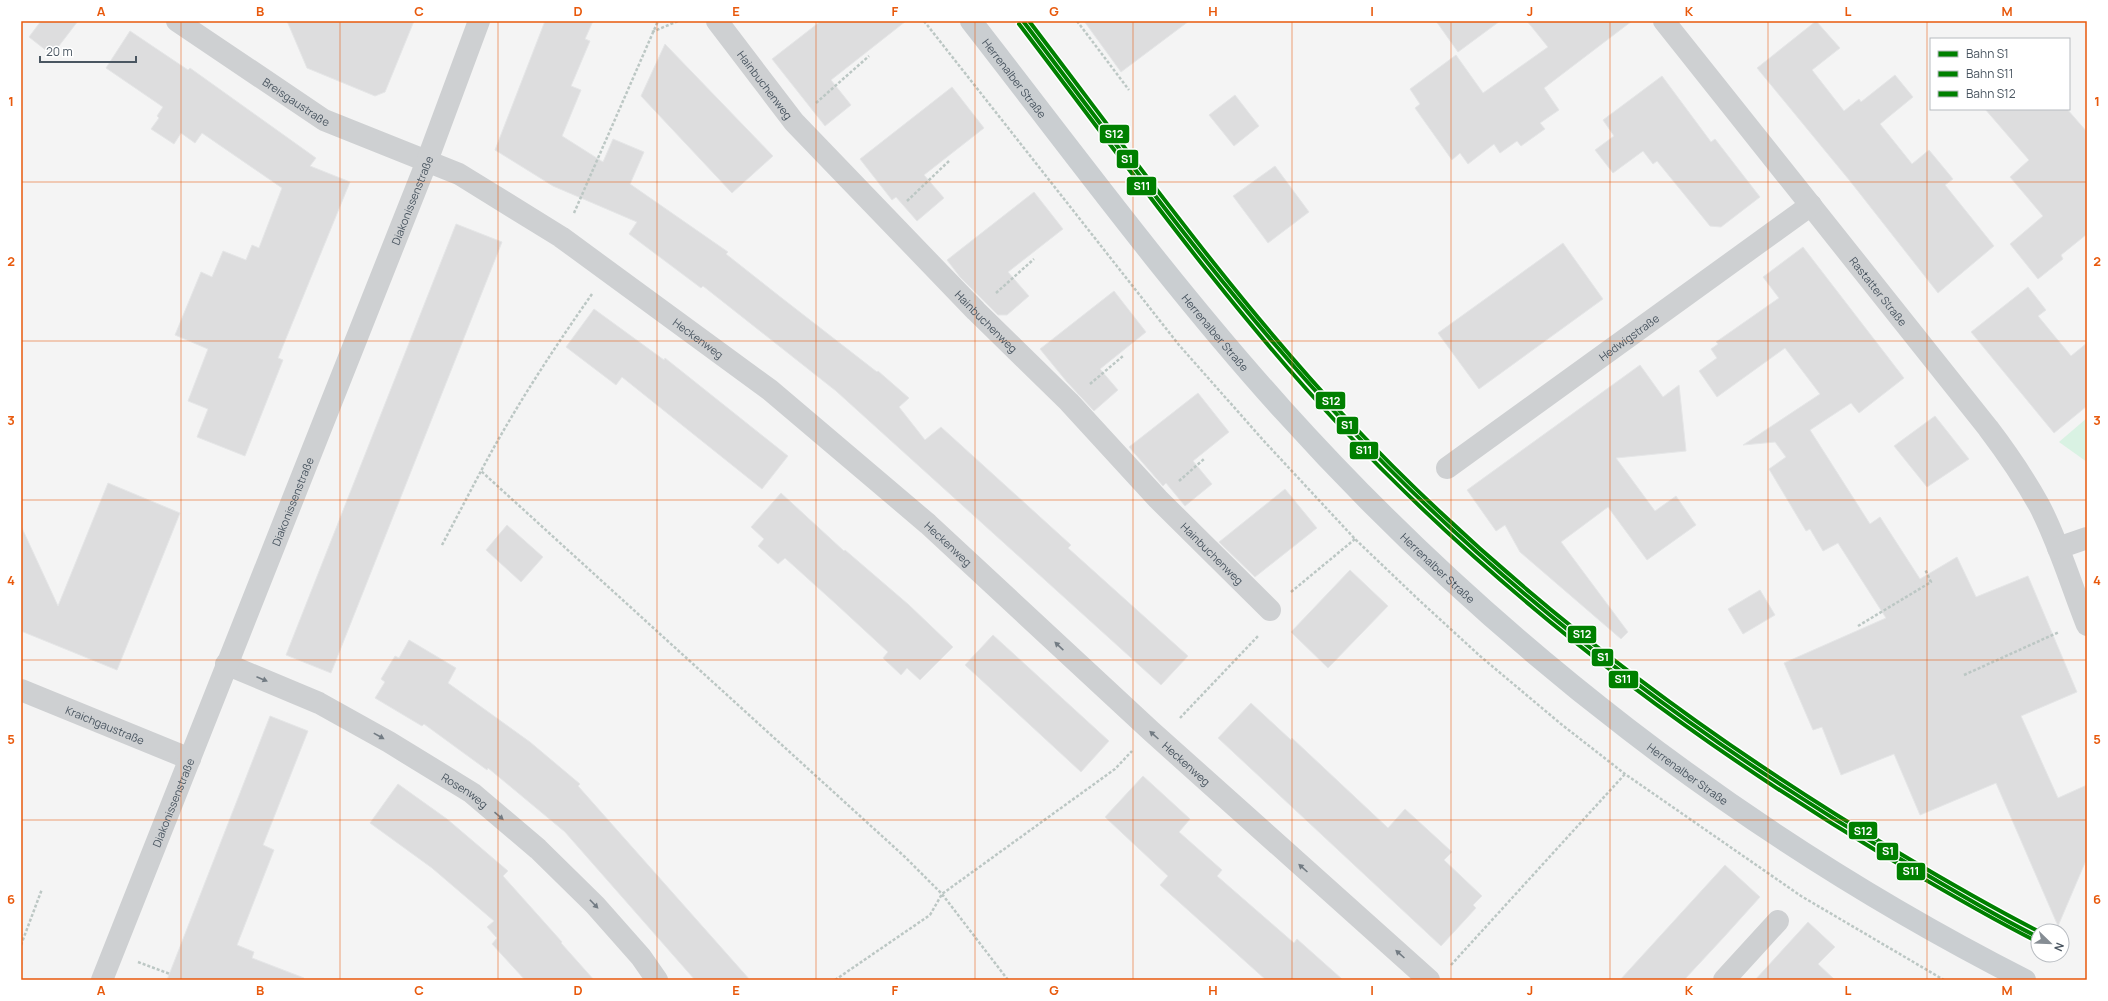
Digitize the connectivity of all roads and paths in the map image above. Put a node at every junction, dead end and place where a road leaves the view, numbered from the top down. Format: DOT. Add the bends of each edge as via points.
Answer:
graph roads {
  1 [pos="177,21"];
  2 [pos="479,21"];
  3 [pos="658,21"];
  4 [pos="678,21"];
  5 [pos="716,21"];
  6 [pos="971,21"];
  7 [pos="1076,21"];
  8 [pos="1664,21"];
  9 [pos="652,32"];
  10 [pos="869,56"];
  11 [pos="1129,90"];
  12 [pos="794,122"];
  13 [pos="426,161"];
  14 [pos="949,161"];
  15 [pos="1811,205"];
  16 [pos="888,219"];
  17 [pos="561,237"];
  18 [pos="1034,259"];
  19 [pos="609,270"];
  20 [pos="976,310"];
  21 [pos="1123,356"];
  22 [pos="1069,402"];
  23 [pos="1447,468"];
  24 [pos="481,470"];
  25 [pos="2087,538"];
  26 [pos="1356,539"];
  27 [pos="442,545"];
  28 [pos="2058,548"];
  29 [pos="1925,569"];
  30 [pos="1270,610"];
  31 [pos="2086,623"];
  32 [pos="1858,626"];
  33 [pos="226,664"];
  34 [pos="1964,675"];
  35 [pos="21,690"];
  36 [pos="1155,736"];
  37 [pos="190,759"];
  38 [pos="1625,774"];
  39 [pos="42,889"];
  40 [pos="942,894"];
  41 [pos="1778,921"];
  42 [pos="21,945"];
  43 [pos="113,953"];
  44 [pos="1448,968"];
  45 [pos="170,974"];
  46 [pos="102,980"];
  47 [pos="657,980"];
  48 [pos="835,980"];
  49 [pos="1008,980"];
  50 [pos="1430,980"];
  51 [pos="1724,980"];
  52 [pos="2025,980"];
  1 -- 13 [label="street, Breisgaustraße" via="324,120"];
  2 -- 13 [label="street, Diakonissenstraße"];
  3 -- 9 [label="path"];
  4 -- 9 [label="path"];
  5 -- 12 [label="street, Hainbuchenweg"];
  6 -- 52 [label="main road, Herrenalber Straße" via="1209,326 1284,411 1376,508 1509,632 1648,745 1750,818 1890,906"];
  7 -- 11 [label="path"];
  8 -- 15 [label="street, Rastatter Straße"];
  9 -- 17 [label="path" via="580,200"];
  10 -- 12 [label="path"];
  12 -- 16 [label="street, Hainbuchenweg"];
  13 -- 17 [label="street, Heckenweg" via="459,174"];
  13 -- 33 [label="street, Diakonissenstraße"];
  14 -- 16 [label="path"];
  15 -- 23 [label="street, Hedwigstraße"];
  15 -- 28 [label="street, Rastatter Straße" via="2014,463 2039,506"];
  16 -- 20 [label="street, Hainbuchenweg"];
  17 -- 19 [label="street, Heckenweg"];
  18 -- 20 [label="path"];
  19 -- 24 [label="path" via="559,342"];
  36 -- 19 [label="street, Heckenweg, one-way" via="928,524 770,390"];
  20 -- 22 [label="street, Hainbuchenweg"];
  21 -- 22 [label="path"];
  22 -- 30 [label="street, Hainbuchenweg" via="1158,499"];
  24 -- 27 [label="path"];
  24 -- 40 [label="path" via="905,857"];
  25 -- 28 [label="street"];
  26 -- 30 [label="path"];
  28 -- 31 [label="street, Rastatter Straße"];
  29 -- 32 [label="path" via="1930,582"];
  30 -- 36 [label="path" via="1275,617"];
  31 -- 34 [label="path"];
  33 -- 37 [label="street, Diakonissenstraße"];
  33 -- 47 [label="street, Rosenweg, one-way" via="319,703 390,742 472,793 538,849 595,905 641,957"];
  35 -- 37 [label="street, Kraichgaustraße"];
  36 -- 40 [label="path"];
  50 -- 36 [label="street, Heckenweg, one-way"];
  37 -- 43 [label="street, Diakonissenstraße"];
  38 -- 44 [label="path"];
  39 -- 42 [label="path"];
  40 -- 48 [label="path" via="930,916"];
  40 -- 49 [label="path"];
  41 -- 51 [label="street"];
  43 -- 45 [label="path"];
  43 -- 46 [label="street, Diakonissenstraße"];
}
